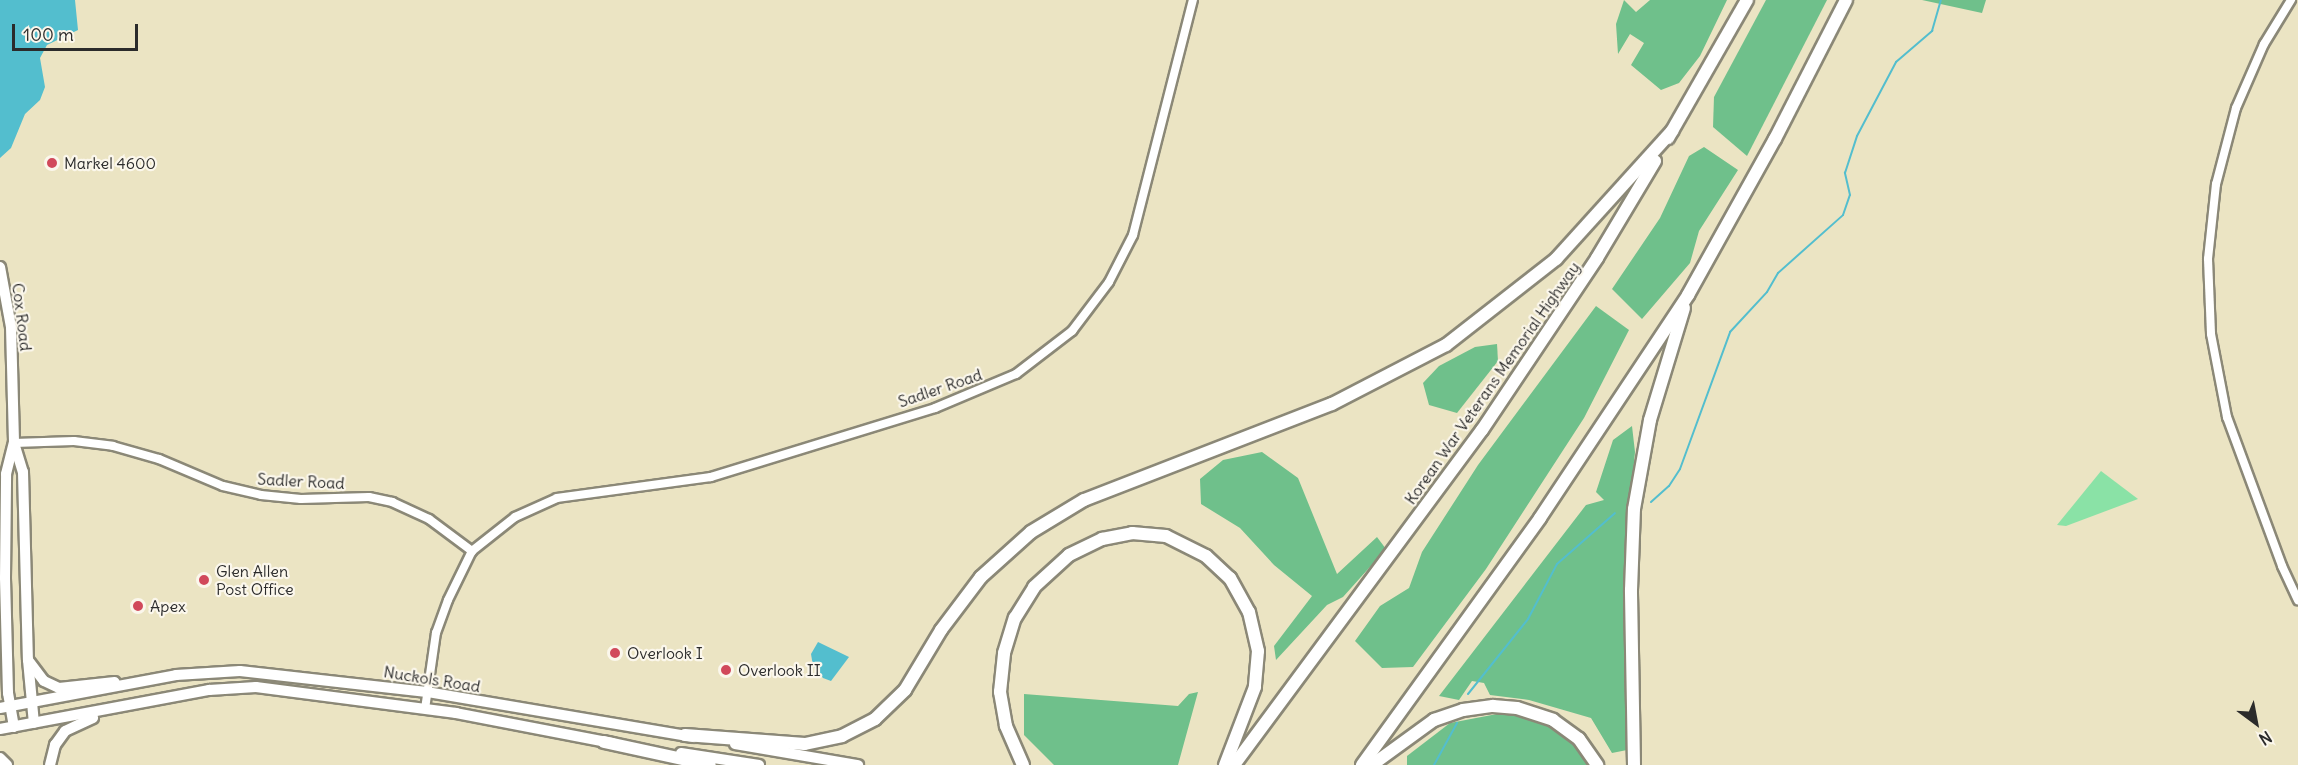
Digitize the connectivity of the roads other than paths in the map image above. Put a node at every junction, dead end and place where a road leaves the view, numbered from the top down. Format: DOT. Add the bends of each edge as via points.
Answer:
graph roads {
  1 [pos="1192,0"];
  2 [pos="1747,0"];
  3 [pos="1846,0"];
  4 [pos="2291,0"];
  5 [pos="1672,131"];
  6 [pos="0,267"];
  7 [pos="1688,295"];
  8 [pos="14,443"];
  9 [pos="471,551"];
  10 [pos="2298,600"];
  11 [pos="7,647"];
  12 [pos="28,660"];
  13 [pos="0,661"];
  14 [pos="146,681"];
  15 [pos="427,692"];
  16 [pos="148,702"];
  17 [pos="30,703"];
  18 [pos="5,707"];
  19 [pos="425,709"];
  20 [pos="34,723"];
  21 [pos="14,726"];
  22 [pos="0,729"];
  23 [pos="685,735"];
  24 [pos="604,742"];
  25 [pos="0,758"];
  26 [pos="7,765"];
  27 [pos="50,765"];
  28 [pos="710,765"];
  29 [pos="759,765"];
  30 [pos="858,765"];
  31 [pos="1023,765"];
  32 [pos="1226,765"];
  33 [pos="1234,765"];
  34 [pos="1362,765"];
  35 [pos="1372,765"];
  36 [pos="1597,765"];
  37 [pos="1634,765"];
  1 -- 9 [label="street, Sadler Road" via="1132,237 1092,306 1072,331 1036,360 972,395 789,455 683,483 557,498 514,517"];
  2 -- 5 [label="highway, Korean War Veterans Memorial Highway"];
  3 -- 7 [label="highway"];
  4 -- 10 [label="street" via="2259,54 2227,137 2212,207 2208,279 2211,334 2227,417"];
  5 -- 23 [label="highway" via="1556,259 1446,345 1332,404 1084,500 1031,532 981,577 941,630 905,690 875,719 842,736 805,744"];
  5 -- 33 [label="highway, Korean War Veterans Memorial Highway" via="1597,258 1482,430"];
  6 -- 8 [label="main road, Cox Road" via="11,327"];
  7 -- 34 [label="highway" via="1540,518"];
  7 -- 37 [label="highway" via="1650,420 1634,509"];
  8 -- 9 [label="street, Sadler Road" via="74,441 113,446 159,459 223,486 261,495 301,499 369,497 392,502 429,519"];
  8 -- 11 [label="main road, Cox Road" via="6,474"];
  8 -- 12 [label="main road, Cox Road" via="23,471"];
  9 -- 15 [label="street, Sadler Road" via="436,633"];
  11 -- 13 [label="main road"];
  11 -- 18 [label="main road, Cox Road"];
  12 -- 14 [label="main road" via="44,681 59,688"];
  12 -- 17 [label="main road, Cox Road"];
  14 -- 15 [label="main road, Nuckols Road" via="240,671"];
  14 -- 17 [label="main road, Nuckols Road"];
  15 -- 19 [label="street, Sadler Road"];
  15 -- 23 [label="main road, Nuckols Road"];
  16 -- 19 [label="main road, Nuckols Road" via="256,687"];
  16 -- 20 [label="main road, Nuckols Road"];
  16 -- 27 [label="main road" via="72,726 55,745"];
  17 -- 18 [label="main road, Nuckols Road"];
  17 -- 20 [label="main road, Cox Road"];
  18 -- 21 [label="main road, Cox Road"];
  19 -- 24 [label="main road, Nuckols Road"];
  20 -- 21 [label="main road, Nuckols Road"];
  21 -- 22 [label="main road, Nuckols Road"];
  23 -- 30 [label="main road, Nuckols Road"];
  24 -- 28 [label="highway"];
  24 -- 29 [label="main road, Nuckols Road"];
  25 -- 26 [label="main road"];
  31 -- 32 [label="highway" via="1006,726 1000,692 1004,653 1015,618 1043,577 1069,555 1102,539 1132,533 1166,536 1206,556 1230,578 1249,612 1258,651 1255,687"];
  35 -- 36 [label="highway" via="1434,720 1492,706 1516,708 1553,720 1579,739"];
}
